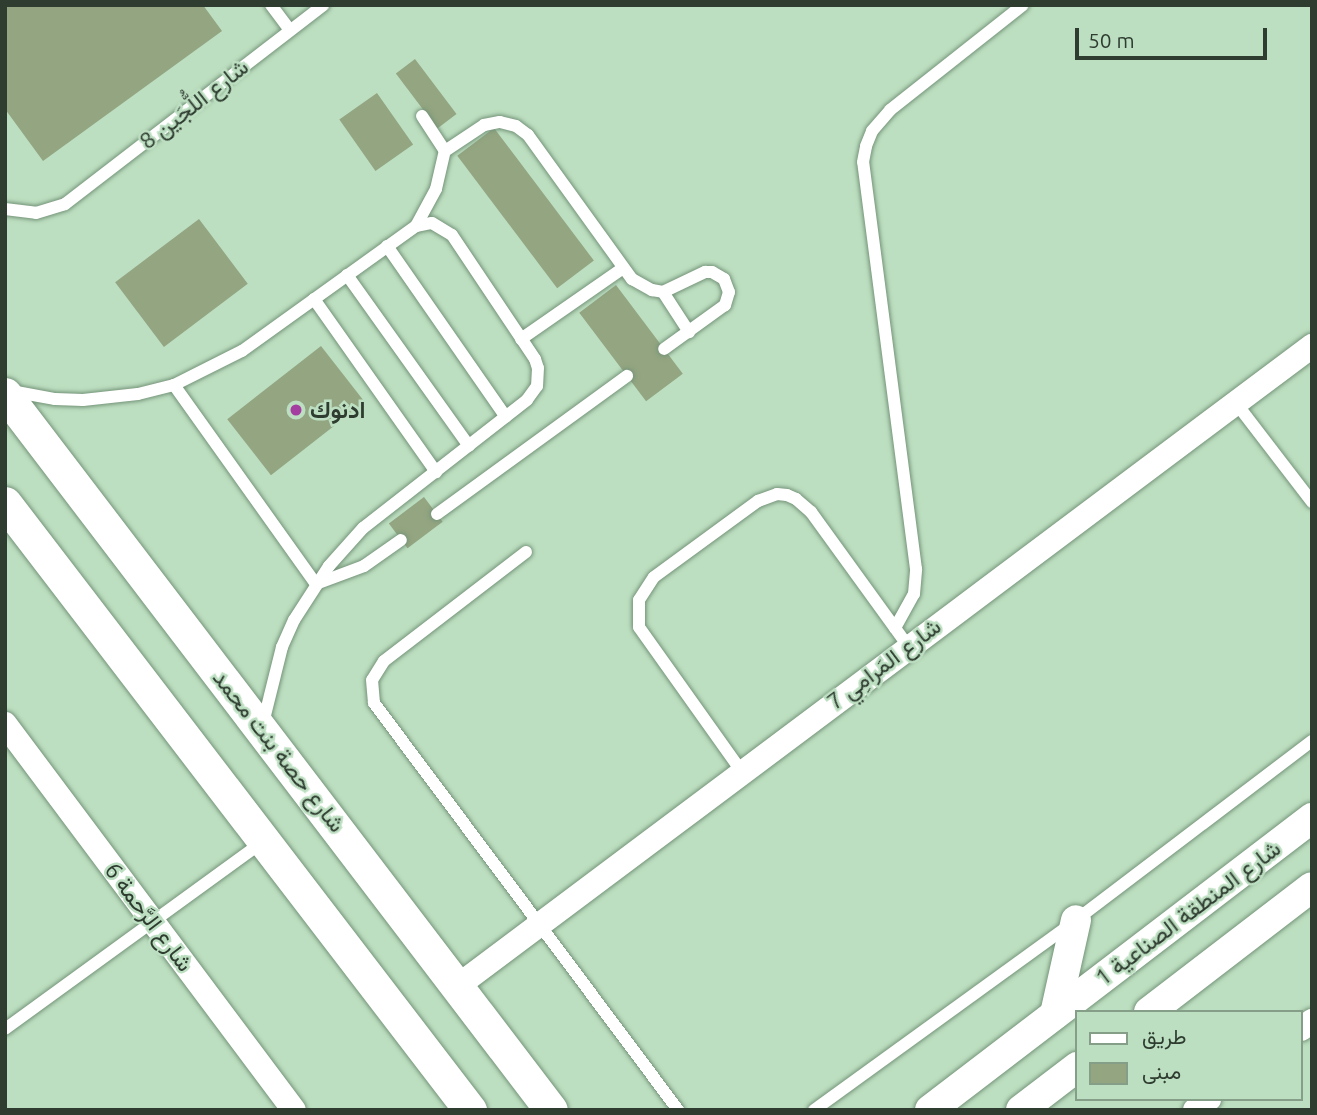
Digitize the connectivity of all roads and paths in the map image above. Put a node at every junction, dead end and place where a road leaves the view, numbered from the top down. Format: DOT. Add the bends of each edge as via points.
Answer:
graph roads {
  1 [pos="271,5"];
  2 [pos="323,5"];
  3 [pos="1023,5"];
  4 [pos="290,30"];
  5 [pos="422,116"];
  6 [pos="445,151"];
  7 [pos="5,209"];
  8 [pos="416,226"];
  9 [pos="387,246"];
  10 [pos="624,268"];
  11 [pos="347,275"];
  12 [pos="663,292"];
  13 [pos="314,299"];
  14 [pos="689,332"];
  15 [pos="521,339"];
  16 [pos="1312,346"];
  17 [pos="664,349"];
  18 [pos="627,376"];
  19 [pos="174,385"];
  20 [pos="5,391"];
  21 [pos="1236,403"];
  22 [pos="506,417"];
  23 [pos="469,446"];
  24 [pos="436,472"];
  25 [pos="1312,502"];
  26 [pos="5,503"];
  27 [pos="437,514"];
  28 [pos="401,540"];
  29 [pos="526,552"];
  30 [pos="316,583"];
  31 [pos="902,637"];
  32 [pos="5,724"];
  33 [pos="262,731"];
  34 [pos="1312,741"];
  35 [pos="741,772"];
  36 [pos="1312,818"];
  37 [pos="264,842"];
  38 [pos="1312,887"];
  39 [pos="1076,920"];
  40 [pos="152,922"];
  41 [pos="538,926"];
  42 [pos="459,985"];
  43 [pos="1152,1010"];
  44 [pos="1055,1014"];
  45 [pos="5,1030"];
  46 [pos="1076,1068"];
  47 [pos="526,1076"];
  48 [pos="294,1110"];
  49 [pos="470,1110"];
  50 [pos="551,1110"];
  51 [pos="569,1110"];
  52 [pos="678,1110"];
  53 [pos="814,1110"];
  54 [pos="930,1110"];
  55 [pos="1021,1110"];
  1 -- 4 [label="lane"];
  2 -- 4 [label="lane, شارع اللُّجَين 8"];
  3 -- 31 [label="lane" via="890,110 866,146 863,162 916,569"];
  4 -- 7 [label="lane, شارع اللُّجَين 8" via="65,204 36,214"];
  5 -- 6 [label="lane"];
  6 -- 8 [label="lane" via="436,190"];
  6 -- 10 [label="lane" via="492,122 508,122 522,130"];
  8 -- 9 [label="lane"];
  8 -- 15 [label="lane" via="432,223 446,229"];
  9 -- 11 [label="lane"];
  9 -- 22 [label="lane"];
  10 -- 12 [label="lane" via="641,286"];
  10 -- 15 [label="lane"];
  11 -- 13 [label="lane"];
  11 -- 23 [label="lane"];
  12 -- 14 [label="lane"];
  12 -- 14 [label="lane" via="705,272 724,279 729,292 725,305"];
  13 -- 19 [label="lane" via="242,351"];
  13 -- 24 [label="lane"];
  14 -- 17 [label="lane"];
  15 -- 22 [label="lane" via="538,368 537,386"];
  16 -- 21 [label="street, شارع المَرامِي 7"];
  18 -- 27 [label="lane"];
  19 -- 20 [label="lane" via="83,400"];
  19 -- 30 [label="lane"];
  20 -- 33 [label="main road, شارع حصة بنت محمد"];
  21 -- 25 [label="lane"];
  21 -- 31 [label="street, شارع المَرامِي 7"];
  22 -- 23 [label="lane"];
  23 -- 24 [label="lane"];
  24 -- 30 [label="lane" via="363,528"];
  26 -- 37 [label="main road"];
  28 -- 30 [label="lane" via="364,566"];
  29 -- 41 [label="lane" via="384,661 371,688 374,704"];
  30 -- 33 [label="lane" via="282,647"];
  31 -- 35 [label="street, شارع المَرامِي 7"];
  31 -- 35 [label="lane" via="811,512 787,495 758,501 654,577 639,600 639,626"];
  32 -- 40 [label="street, شارع الرَّحمة 6"];
  33 -- 42 [label="main road, شارع حصة بنت محمد"];
  34 -- 39 [label="lane"];
  35 -- 41 [label="street, شارع المَرامِي 7"];
  36 -- 44 [label="street, شارع المنطقة الصناعية 1"];
  37 -- 40 [label="lane"];
  37 -- 49 [label="main road"];
  38 -- 43 [label="street"];
  39 -- 44 [label="street"];
  39 -- 53 [label="lane"];
  40 -- 45 [label="lane"];
  40 -- 48 [label="street, شارع الرَّحمة 6"];
  41 -- 42 [label="street, شارع المَرامِي 7"];
  41 -- 52 [label="lane"];
  42 -- 47 [label="main road, شارع حصة بنت محمد"];
  44 -- 54 [label="street, شارع المنطقة الصناعية 1"];
  46 -- 55 [label="street"];
  47 -- 50 [label="main road, شارع حصة بنت محمد"];
  47 -- 51 [label="main road"];
}
